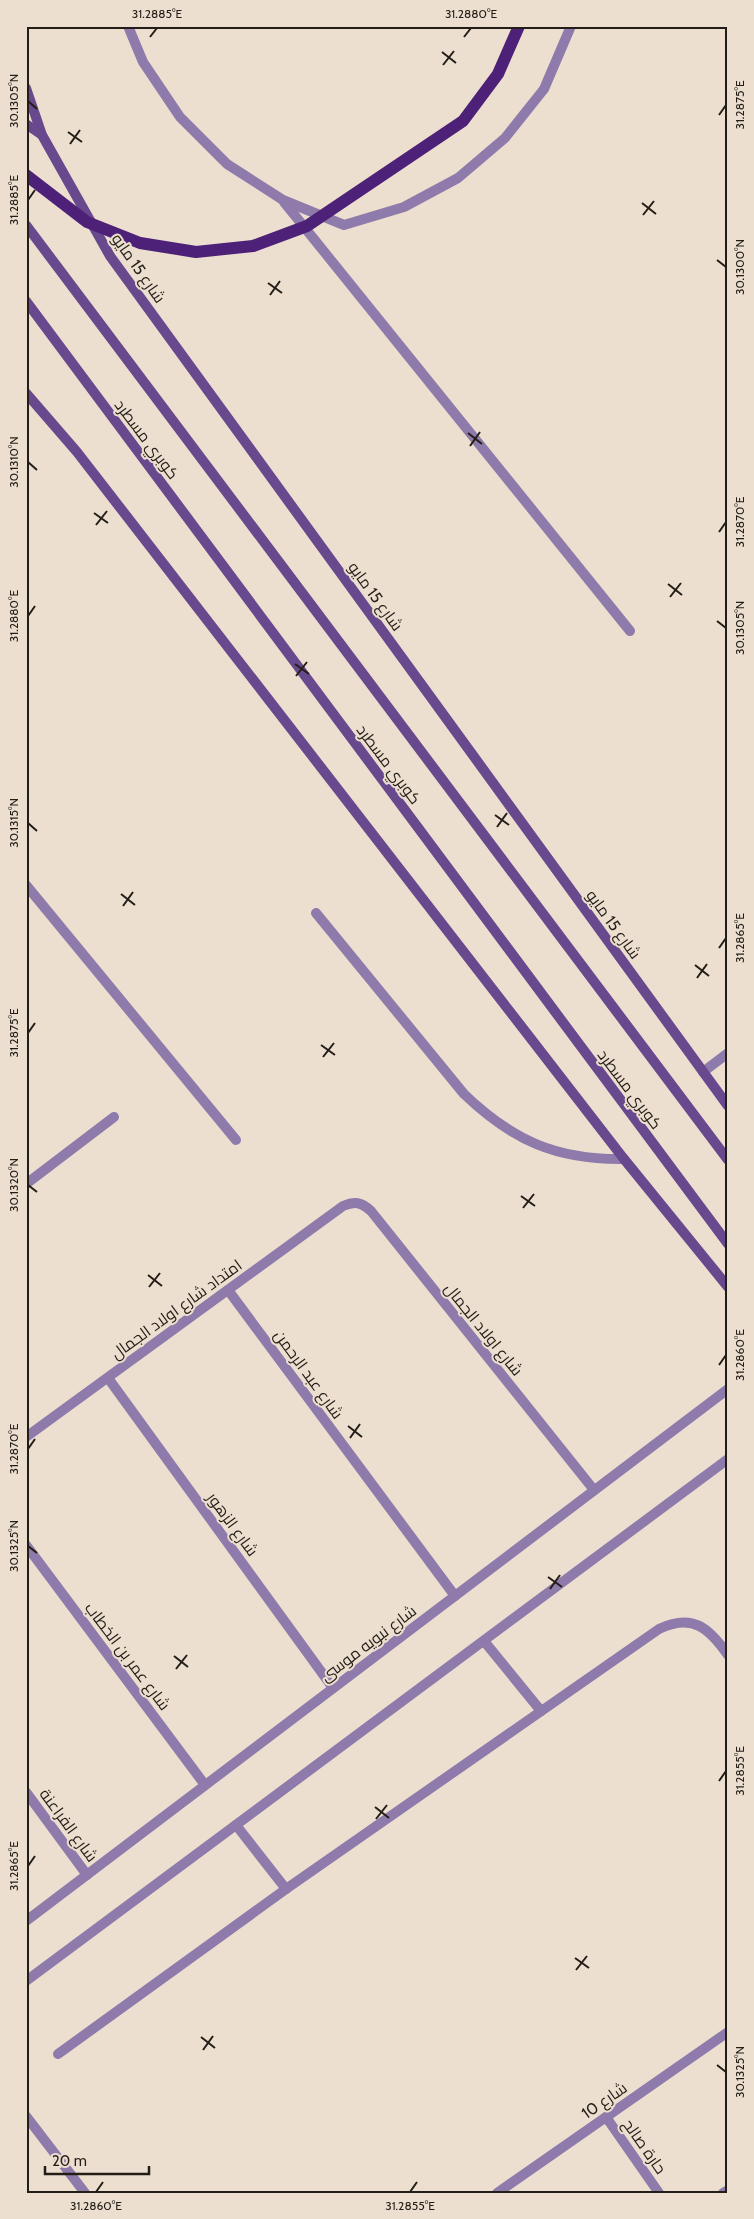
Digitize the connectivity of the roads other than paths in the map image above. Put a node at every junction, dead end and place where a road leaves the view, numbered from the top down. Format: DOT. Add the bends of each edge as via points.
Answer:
graph roads {
  1 [pos="128,26"];
  2 [pos="519,26"];
  3 [pos="571,26"];
  4 [pos="26,88"];
  5 [pos="26,124"];
  6 [pos="42,135"];
  7 [pos="26,175"];
  8 [pos="282,200"];
  9 [pos="26,225"];
  10 [pos="26,301"];
  11 [pos="26,392"];
  12 [pos="630,631"];
  13 [pos="26,885"];
  14 [pos="316,913"];
  15 [pos="728,1053"];
  16 [pos="703,1072"];
  17 [pos="728,1106"];
  18 [pos="114,1117"];
  19 [pos="236,1140"];
  20 [pos="624,1158"];
  21 [pos="728,1160"];
  22 [pos="26,1184"];
  23 [pos="343,1206"];
  24 [pos="728,1244"];
  25 [pos="728,1287"];
  26 [pos="228,1290"];
  27 [pos="108,1378"];
  28 [pos="728,1389"];
  29 [pos="26,1437"];
  30 [pos="728,1458"];
  31 [pos="594,1490"];
  32 [pos="26,1545"];
  33 [pos="455,1596"];
  34 [pos="484,1640"];
  35 [pos="728,1655"];
  36 [pos="333,1688"];
  37 [pos="541,1711"];
  38 [pos="205,1785"];
  39 [pos="26,1792"];
  40 [pos="236,1825"];
  41 [pos="87,1876"];
  42 [pos="286,1889"];
  43 [pos="26,1921"];
  44 [pos="26,1982"];
  45 [pos="728,2032"];
  46 [pos="58,2054"];
  47 [pos="26,2116"];
  48 [pos="606,2117"];
  49 [pos="728,2190"];
  50 [pos="85,2193"];
  51 [pos="497,2193"];
  52 [pos="659,2193"];
  53 [pos="723,2193"];
  1 -- 8 [label="street" via="143,62 180,117 227,164"];
  2 -- 7 [label="main road, bridge" via="498,74 463,121 307,226 254,246 196,252 140,243 87,222"];
  3 -- 8 [label="street" via="544,89 505,138 458,178 404,207 344,225"];
  4 -- 6 [label="main road, شارع 15 مايو"];
  5 -- 6 [label="main road"];
  6 -- 16 [label="main road, شارع 15 مايو" via="110,256"];
  8 -- 12 [label="street"];
  9 -- 21 [label="main road, كوبري مسطرد"];
  10 -- 24 [label="main road, كوبري مسطرد"];
  11 -- 20 [label="main road" via="78,452"];
  13 -- 19 [label="street"];
  14 -- 20 [label="street" via="458,1087 484,1114 515,1135 558,1153 580,1158"];
  15 -- 16 [label="street"];
  16 -- 17 [label="main road, شارع 15 مايو"];
  18 -- 22 [label="street"];
  20 -- 25 [label="main road"];
  23 -- 26 [label="street, امتداد شارع اولاد الجمال"];
  23 -- 31 [label="street, شارع اولاد الجمال" via="353,1202 363,1204 371,1211"];
  26 -- 27 [label="street, امتداد شارع اولاد الجمال"];
  26 -- 33 [label="street, شارع عبد الرحمن"];
  27 -- 29 [label="street, امتداد شارع اولاد الجمال"];
  27 -- 36 [label="street, شارع الزهور"];
  28 -- 31 [label="street, شارع نبويه موسى"];
  30 -- 34 [label="street"];
  31 -- 33 [label="street, شارع نبويه موسى"];
  32 -- 38 [label="street, شارع عمر بن الخطاب"];
  33 -- 36 [label="street, شارع نبويه موسى"];
  34 -- 37 [label="street"];
  34 -- 40 [label="street"];
  35 -- 37 [label="street" via="714,1636 694,1623 670,1624 659,1628"];
  36 -- 38 [label="street, شارع نبويه موسى"];
  37 -- 42 [label="street"];
  38 -- 41 [label="street, شارع نبويه موسى"];
  39 -- 41 [label="street, شارع الفراعنة"];
  40 -- 42 [label="street"];
  40 -- 44 [label="street"];
  41 -- 43 [label="street, شارع نبويه موسى"];
  42 -- 46 [label="street"];
  45 -- 48 [label="street, شارع 10"];
  47 -- 50 [label="street"];
  48 -- 51 [label="street, شارع 10"];
  48 -- 52 [label="street, حارة صالح"];
  49 -- 53 [label="street"];
}
